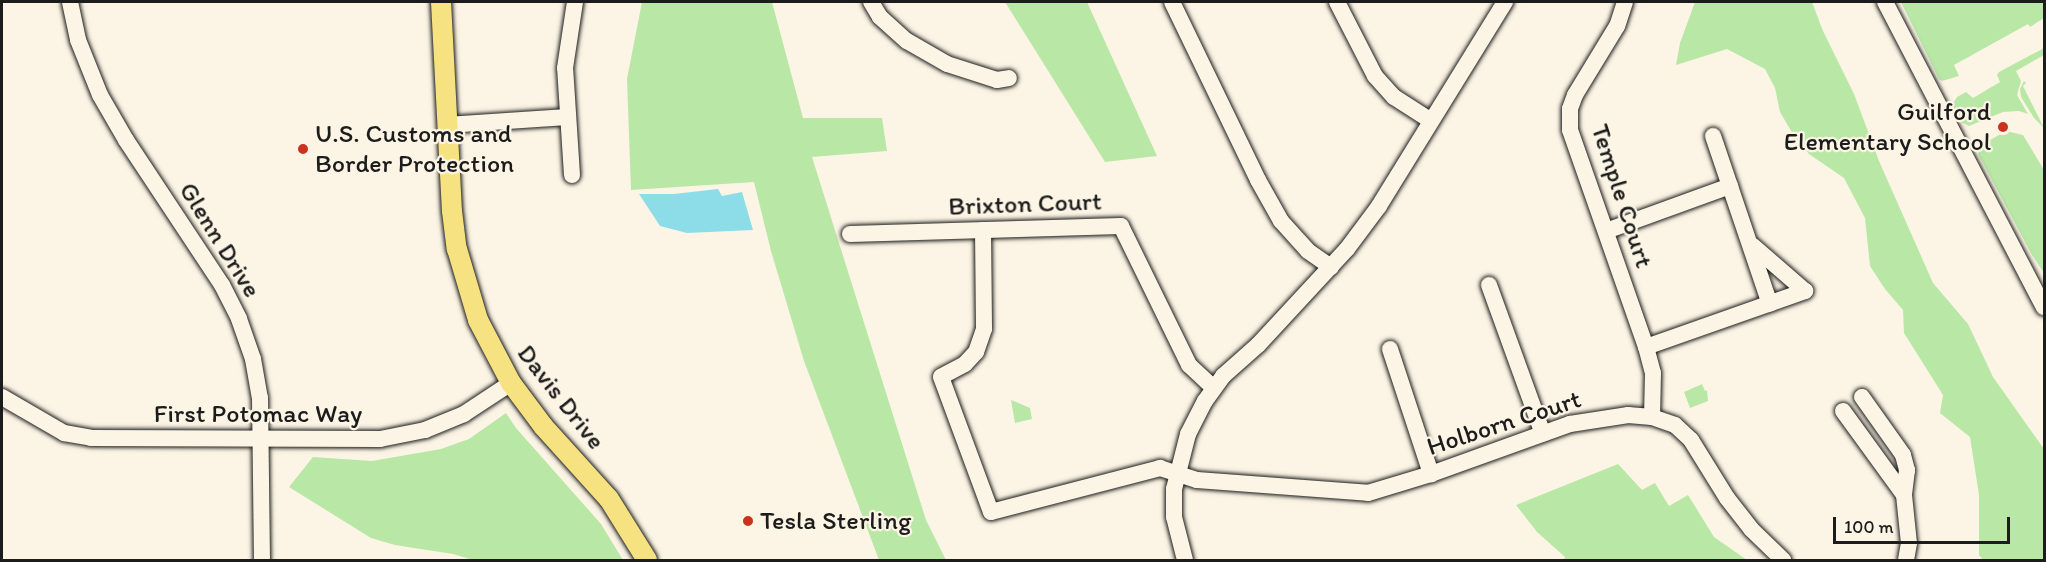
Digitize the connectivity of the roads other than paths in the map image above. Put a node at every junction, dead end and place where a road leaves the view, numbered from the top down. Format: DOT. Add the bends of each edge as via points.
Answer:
graph roads {
  1 [pos="70,2"];
  2 [pos="441,2"];
  3 [pos="575,2"];
  4 [pos="871,2"];
  5 [pos="1172,2"];
  6 [pos="1337,2"];
  7 [pos="1505,2"];
  8 [pos="1625,2"];
  9 [pos="1885,2"];
  10 [pos="1009,78"];
  11 [pos="567,117"];
  12 [pos="1430,120"];
  13 [pos="447,125"];
  14 [pos="1713,136"];
  15 [pos="572,175"];
  16 [pos="1730,186"];
  17 [pos="982,230"];
  18 [pos="1606,231"];
  19 [pos="850,234"];
  20 [pos="1752,246"];
  21 [pos="1331,267"];
  22 [pos="1489,285"];
  23 [pos="1770,304"];
  24 [pos="2044,307"];
  25 [pos="1646,347"];
  26 [pos="1390,349"];
  27 [pos="511,383"];
  28 [pos="1214,388"];
  29 [pos="2,396"];
  30 [pos="1862,397"];
  31 [pos="1843,411"];
  32 [pos="1652,417"];
  33 [pos="1543,434"];
  34 [pos="262,440"];
  35 [pos="1177,473"];
  36 [pos="1431,474"];
  37 [pos="1904,495"];
  38 [pos="262,561"];
  39 [pos="647,561"];
  40 [pos="1185,561"];
  41 [pos="1783,561"];
  42 [pos="1906,561"];
  1 -- 34 [label="street, Glenn Drive" via="78,40 100,95 222,285 239,319 253,358"];
  2 -- 13 [label="main road, Davis Drive"];
  3 -- 11 [label="street" via="565,68"];
  4 -- 10 [label="street" via="880,17 907,41 947,64 997,80"];
  5 -- 21 [label="street" via="1281,222 1308,251"];
  6 -- 12 [label="street" via="1375,76 1394,97"];
  7 -- 12 [label="street"];
  8 -- 18 [label="street, Temple Court" via="1617,26 1570,109 1570,130"];
  9 -- 24 [label="street"];
  11 -- 13 [label="street"];
  11 -- 15 [label="street"];
  12 -- 21 [label="street" via="1379,206"];
  13 -- 27 [label="main road, Davis Drive" via="452,212 466,284 478,320"];
  14 -- 16 [label="street"];
  16 -- 18 [label="street"];
  16 -- 20 [label="street"];
  17 -- 19 [label="street, Brixton Court"];
  17 -- 28 [label="street, Brixton Court" via="1121,226 1189,365"];
  17 -- 35 [label="street, Holborn Court" via="984,329 976,352 966,364 941,377 991,512 1160,468"];
  18 -- 25 [label="street, Temple Court"];
  20 -- 23 [label="street"];
  20 -- 23 [label="street" via="1805,291"];
  21 -- 28 [label="street"];
  22 -- 33 [label="street"];
  23 -- 25 [label="street"];
  25 -- 32 [label="street, Temple Court" via="1653,373"];
  26 -- 36 [label="street"];
  27 -- 34 [label="street, First Potomac Way" via="464,414 425,430 380,440"];
  27 -- 39 [label="main road, Davis Drive" via="543,426 609,499"];
  28 -- 35 [label="street" via="1188,434"];
  29 -- 34 [label="street, First Potomac Way" via="64,433 91,438"];
  30 -- 37 [label="street" via="1903,456 1907,470"];
  31 -- 37 [label="street"];
  32 -- 33 [label="street, Holborn Court" via="1599,418"];
  32 -- 41 [label="street, Holborn Court" via="1675,425 1691,440 1727,498"];
  33 -- 36 [label="street, Holborn Court"];
  34 -- 38 [label="street, Glenn Drive"];
  35 -- 36 [label="street, Holborn Court" via="1197,480 1368,493"];
  35 -- 40 [label="street" via="1174,517"];
  37 -- 42 [label="street" via="1909,543"];
}
